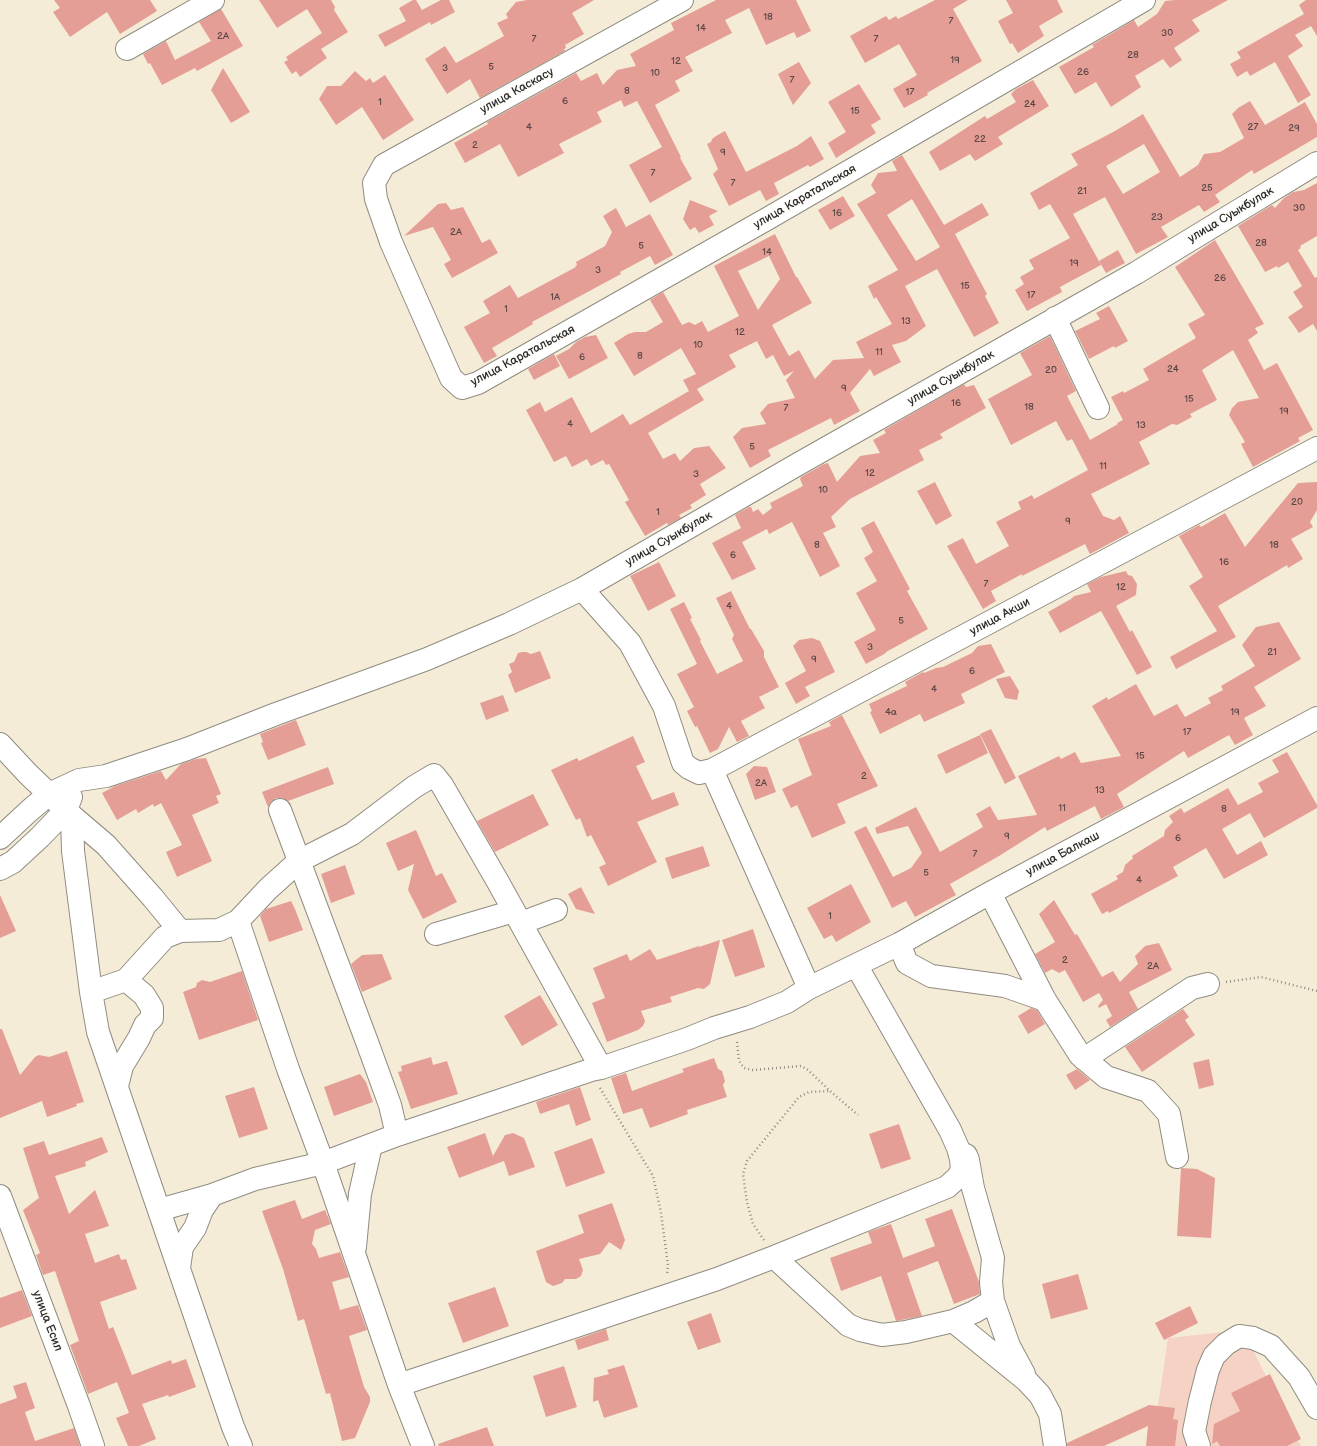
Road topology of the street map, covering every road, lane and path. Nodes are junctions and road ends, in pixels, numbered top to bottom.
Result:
1 (213, 0) edge
2 (682, 0) edge
3 (1144, 0) edge
4 (127, 49) dead end
5 (1317, 163) edge
6 (1055, 318) junction
7 (462, 388) joint
8 (1098, 408) dead end
9 (1317, 448) edge
10 (582, 589) junction
11 (1317, 718) edge
12 (0, 744) edge
13 (712, 770) junction
14 (79, 780) junction
15 (49, 794) junction
16 (280, 810) dead end
17 (69, 813) junction
18 (0, 838) edge
19 (299, 861) junction
20 (0, 869) edge
21 (990, 893) junction
22 (556, 910) dead end
23 (517, 917) junction
24 (238, 921) junction
25 (180, 931) junction
26 (436, 934) dead end
27 (899, 944) junction
28 (856, 965) junction
29 (126, 980) junction
30 (1208, 984) joint
31 (809, 988) junction
32 (91, 992) junction
33 (1317, 992) edge
34 (1045, 1000) junction
35 (735, 1022) junction
36 (1084, 1059) junction
37 (596, 1069) junction
38 (117, 1086) junction
39 (830, 1091) junction
40 (858, 1115) dead end
41 (396, 1135) junction
42 (371, 1145) junction
43 (958, 1148) junction
44 (1177, 1157) dead end
45 (323, 1163) junction
46 (971, 1180) junction
47 (947, 1186) junction
48 (212, 1195) junction
49 (0, 1196) edge
50 (159, 1210) junction
51 (354, 1254) junction
52 (774, 1257) junction
53 (179, 1268) junction
54 (666, 1296) junction
55 (993, 1301) junction
56 (953, 1321) junction
57 (1027, 1381) junction
58 (399, 1385) junction
59 (1317, 1408) edge
60 (93, 1446) edge
61 (241, 1446) edge
62 (423, 1446) edge
63 (1055, 1446) edge
64 (1199, 1446) edge

1 - 4 street
2 - 7 street, улица Каскасу
3 - 7 street, улица Каратальская
5 - 6 street, улица Суыкбулак
6 - 8 street
6 - 10 street, улица Суыкбулак
9 - 13 street, улица Акши
10 - 13 street, улица Акши
10 - 14 street, улица Суыкбулак
11 - 21 street, улица Балкаш
12 - 15 street
13 - 31 street
14 - 15 street, улица Суыкбулак
14 - 17 street
15 - 17 street
15 - 18 street, улица Суыкбулак
16 - 19 street
17 - 20 street
17 - 25 street
17 - 32 street
19 - 23 street
19 - 24 street
19 - 41 street
21 - 27 street, улица Балкаш
21 - 34 street
22 - 23 street
23 - 26 street
23 - 37 street
24 - 25 street
24 - 45 street
25 - 29 street
27 - 28 street, улица Балкаш
27 - 34 street
28 - 31 street, улица Балкаш
28 - 43 street
29 - 32 street
29 - 38 street
30 - 33 path
30 - 36 street
31 - 35 street, улица Балкаш
32 - 38 street
34 - 36 street
35 - 37 street, улица Балкаш
35 - 39 path
36 - 44 street
37 - 41 street, улица Балкаш
37 - 54 path
38 - 50 street
39 - 40 path
39 - 52 path
41 - 42 street, улица Балкаш
42 - 45 street, улица Балкаш
42 - 51 street
43 - 46 street
43 - 47 street
45 - 48 street, улица Балкаш
45 - 51 street
46 - 47 street
46 - 55 street
47 - 52 street
48 - 50 street, улица Балкаш
48 - 53 street
49 - 60 street, улица Есил
50 - 53 street
51 - 58 street
52 - 54 street
52 - 56 street
53 - 61 street
54 - 58 street
55 - 56 street
55 - 57 street
56 - 57 street
57 - 63 street
58 - 62 street
59 - 64 street

